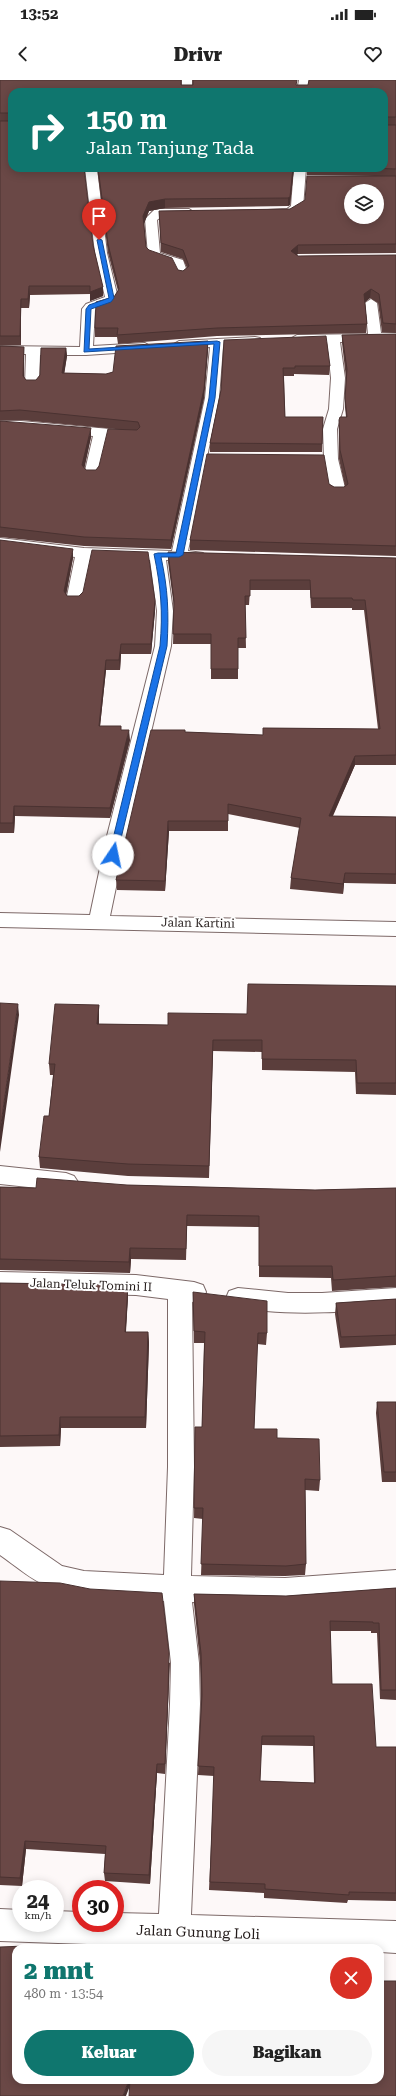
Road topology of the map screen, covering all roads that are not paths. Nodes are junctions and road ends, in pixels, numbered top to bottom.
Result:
1 (91, 172) edge
2 (303, 176) edge
3 (205, 213) edge
4 (260, 213) edge
5 (182, 274) edge
6 (371, 303) dead end
7 (375, 337) junction
8 (396, 337) edge
9 (333, 338) junction
10 (268, 340) edge
11 (282, 340) edge
12 (217, 342) junction
13 (0, 350) edge
14 (33, 351) junction
15 (86, 351) junction
16 (32, 384) edge
17 (0, 425) edge
18 (101, 432) junction
19 (132, 435) edge
20 (200, 457) junction
21 (215, 457) edge
22 (316, 459) edge
23 (331, 459) junction
24 (91, 475) edge
25 (338, 492) edge
26 (0, 543) edge
27 (84, 553) junction
28 (158, 554) junction
29 (179, 555) junction
30 (211, 556) edge
31 (74, 601) edge
32 (0, 920) edge
33 (99, 922) junction
34 (396, 929) edge
35 (0, 1175) edge
36 (83, 1183) edge
37 (0, 1282) edge
38 (180, 1290) junction
39 (396, 1298) edge
40 (0, 1540) edge
41 (396, 1583) edge
42 (177, 1589) junction
43 (0, 1925) edge
44 (174, 1931) junction
45 (396, 1937) edge

1 - 15 street
2 - 4 street
3 - 5 street
6 - 7 street
7 - 8 street
7 - 9 street
9 - 11 street
9 - 23 street
10 - 12 street
12 - 15 street
12 - 20 street
13 - 14 street
14 - 15 street
14 - 16 street
17 - 18 street
18 - 19 street
18 - 24 street
20 - 21 street
20 - 29 street
22 - 23 street
23 - 25 street
26 - 27 street
27 - 28 street
27 - 31 street
28 - 29 street
28 - 33 street
29 - 30 street
32 - 33 street, Jalan Kartini
33 - 34 street, Jalan Kartini
35 - 36 street
37 - 38 street, Jalan Teluk Tomini II
38 - 39 street, Jalan Teluk Tomini II
38 - 42 street
40 - 42 street
41 - 42 street
42 - 44 street
43 - 44 street, Jalan Gunung Loli
44 - 45 street, Jalan Gunung Loli

